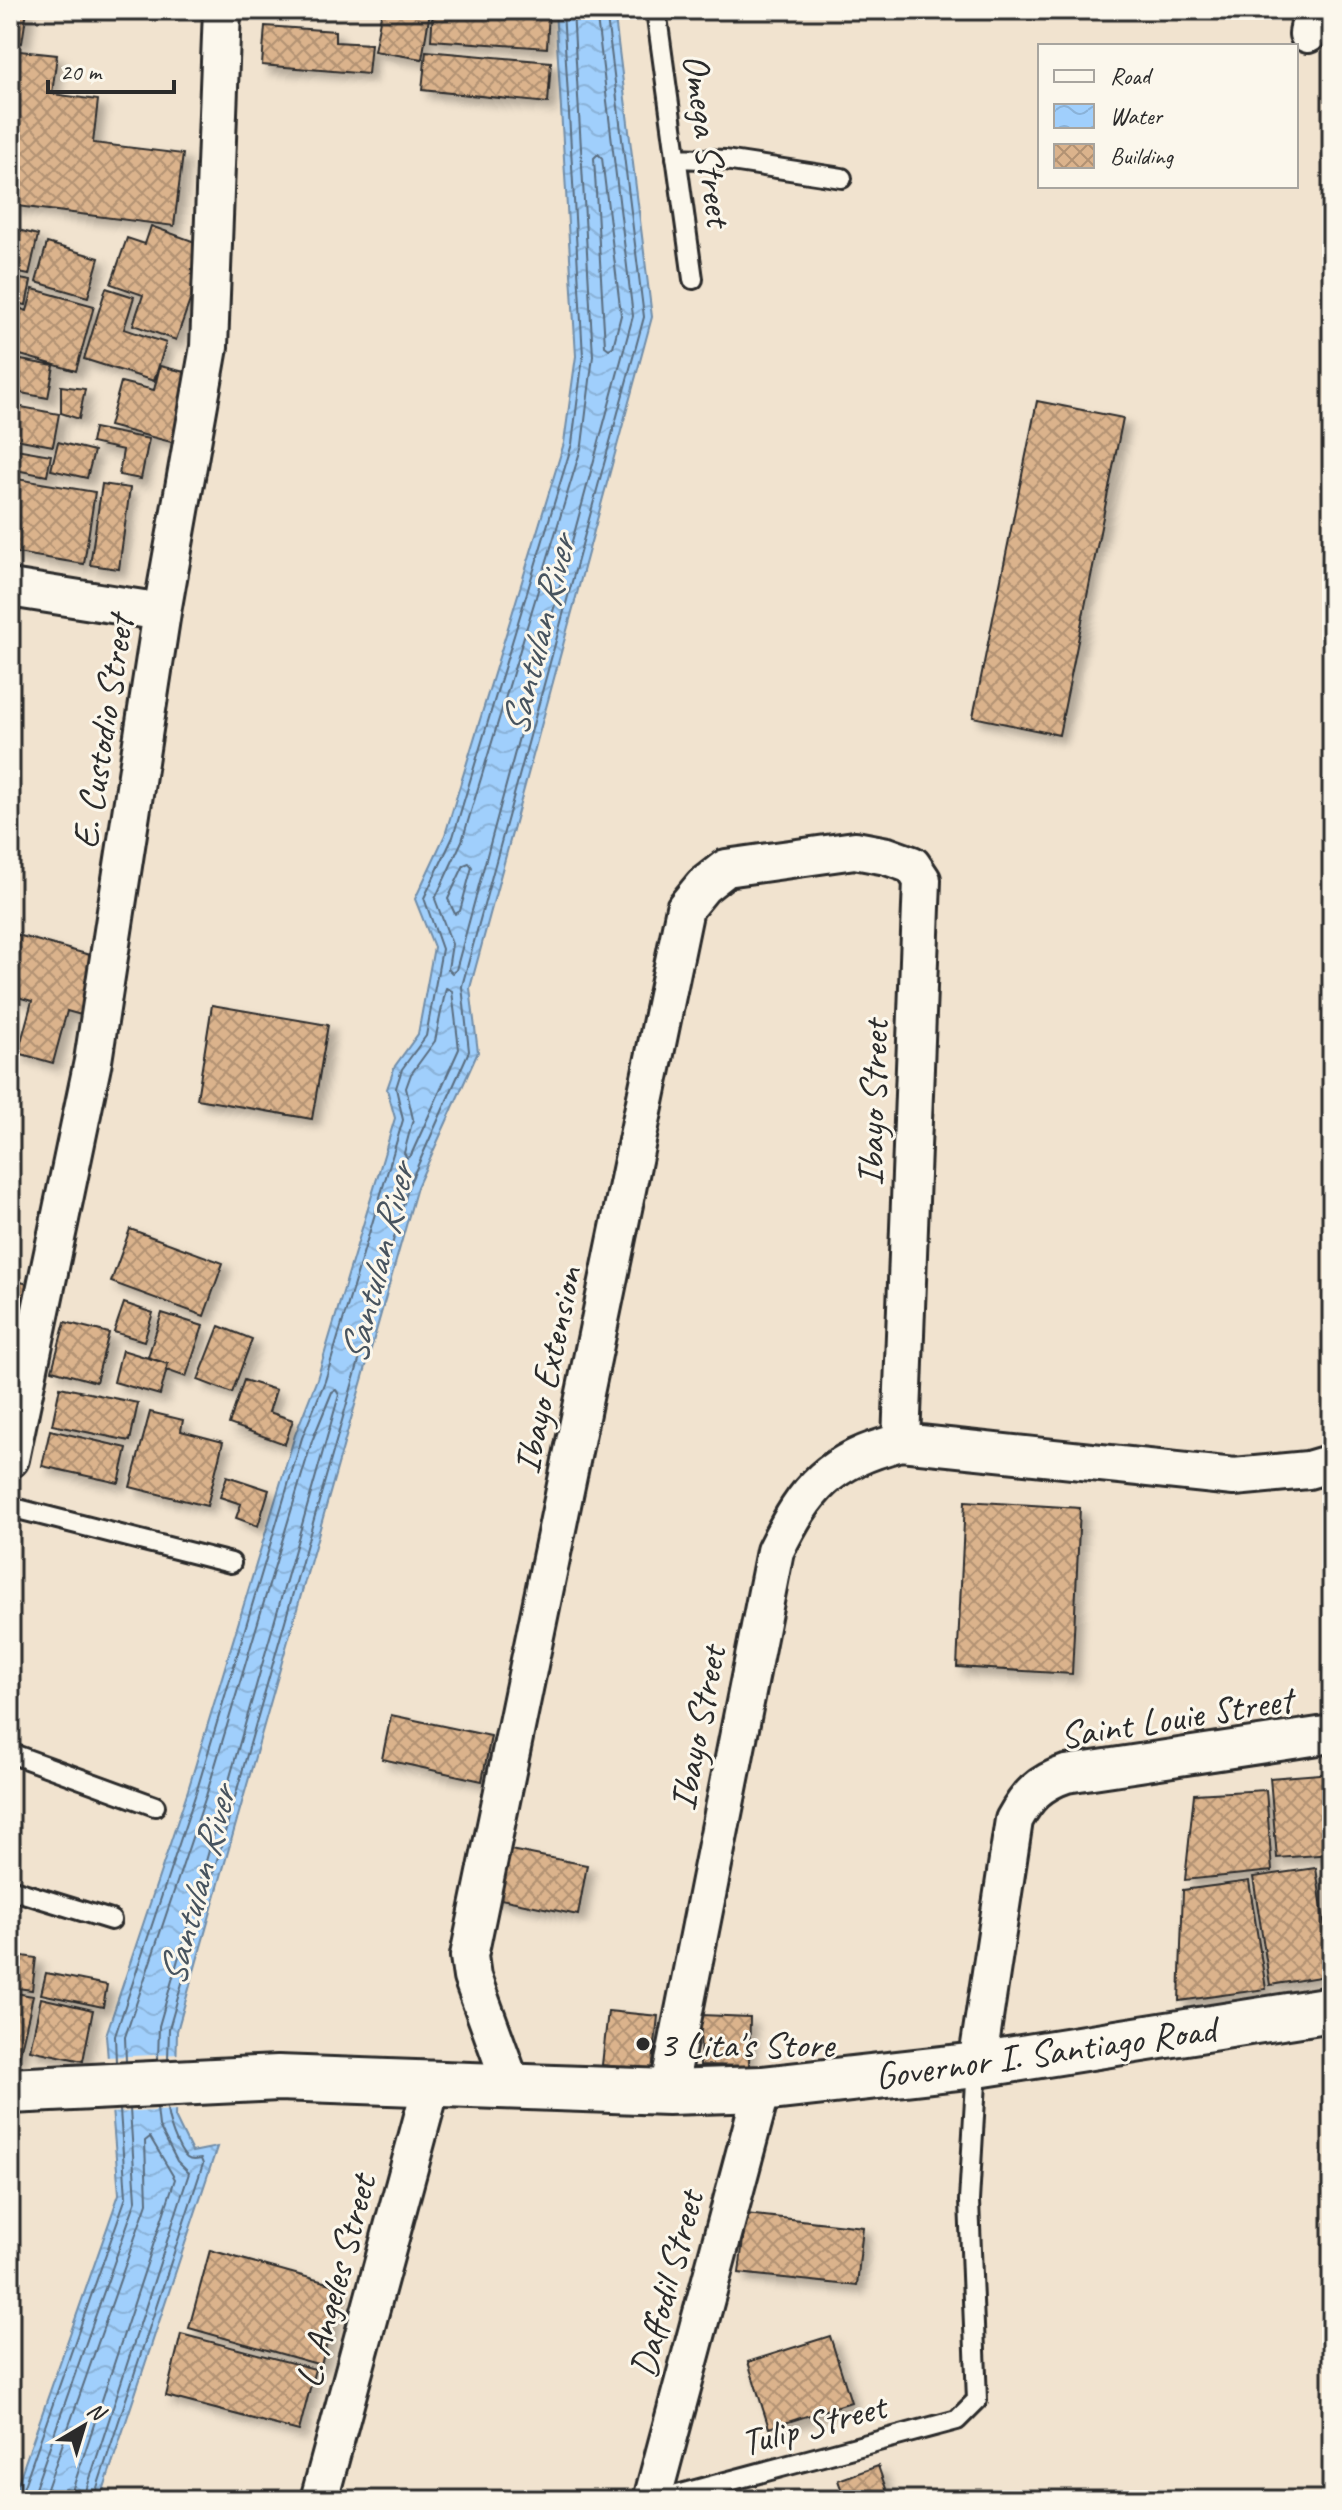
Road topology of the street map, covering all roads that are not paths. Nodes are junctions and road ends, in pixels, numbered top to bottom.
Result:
1 (222, 10) edge
2 (656, 10) edge
3 (676, 158) junction
4 (842, 178) dead end
5 (693, 279) dead end
6 (10, 588) edge
7 (162, 612) junction
8 (912, 865) joint
9 (901, 1442) junction
10 (11, 1452) edge
11 (1332, 1463) edge
12 (10, 1507) edge
13 (231, 1563) dead end
14 (1332, 1734) edge
15 (10, 1753) edge
16 (155, 1806) dead end
17 (10, 1889) edge
18 (111, 1920) dead end
19 (1332, 2009) edge
20 (977, 2065) junction
21 (432, 2083) junction
22 (512, 2087) junction
23 (22, 2089) edge
24 (762, 2089) junction
25 (668, 2092) junction
26 (319, 2500) edge
27 (652, 2500) edge
28 (658, 2500) edge

1 - 7 street, E. Custodio Street
2 - 3 lane, Omega Street
3 - 4 lane
3 - 5 lane, Omega Street
6 - 7 street
7 - 10 street, E. Custodio Street
8 - 9 street, Ibayo Street
8 - 22 street, Ibayo Extension
9 - 11 street, Ibayo Street
9 - 25 street, Ibayo Street
12 - 13 lane
14 - 20 street, Saint Louie Street
15 - 16 lane
17 - 18 lane
19 - 20 main road, Governor I. Santiago Road
20 - 24 main road, Governor I. Santiago Road
20 - 28 lane, Tulip Street
21 - 22 main road, Governor I. Santiago Road
21 - 23 main road, Governor I. Santiago Road
21 - 26 street, L. Angeles Street
22 - 25 main road, Governor I. Santiago Road
24 - 25 main road, Governor I. Santiago Road
24 - 27 street, Daffodil Street

